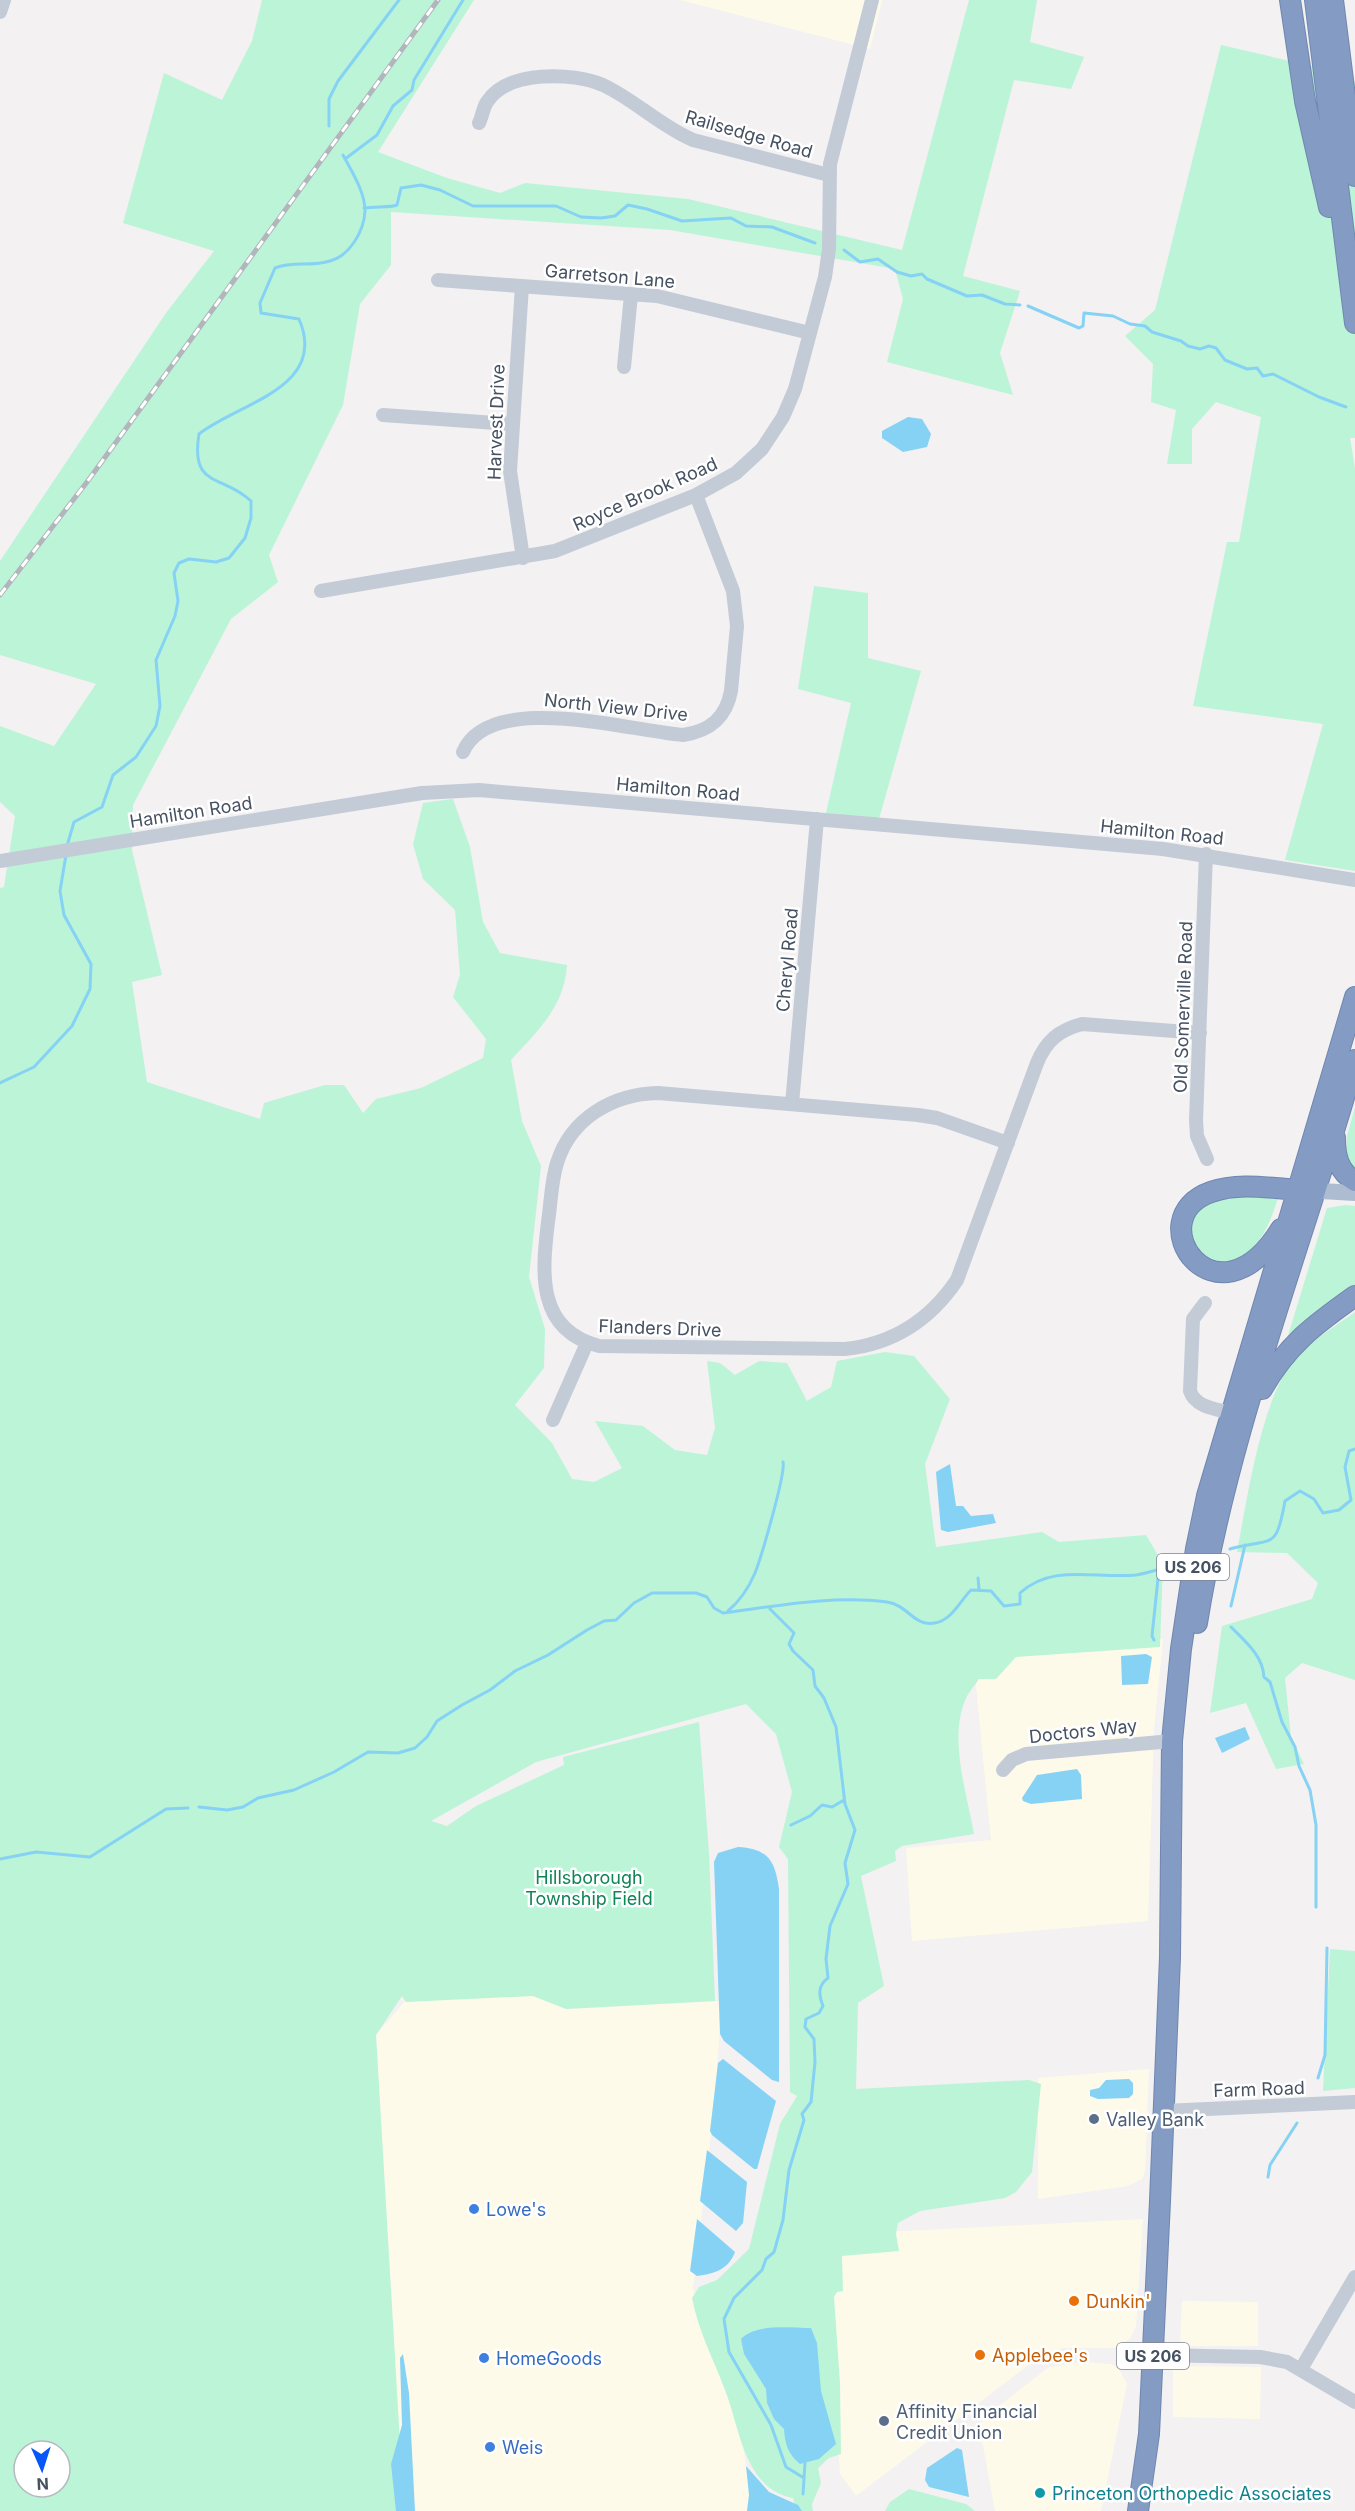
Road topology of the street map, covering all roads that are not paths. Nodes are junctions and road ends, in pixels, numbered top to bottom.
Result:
1 (4, 0) edge
2 (872, 0) edge
3 (1290, 0) edge
4 (1315, 0) edge
5 (1333, 0) edge
6 (0, 12) edge
7 (479, 123) dead end
8 (829, 175) junction
9 (1355, 176) edge
10 (438, 280) dead end
11 (522, 286) junction
12 (631, 295) junction
13 (1352, 301) junction
14 (1355, 323) edge
15 (810, 333) junction
16 (624, 368) dead end
17 (383, 415) dead end
18 (511, 424) junction
19 (696, 495) junction
20 (523, 558) junction
21 (321, 591) dead end
22 (463, 752) dead end
23 (817, 819) junction
24 (1206, 854) junction
25 (0, 861) edge
26 (1355, 880) edge
27 (1355, 997) edge
28 (1200, 1033) junction
29 (1355, 1060) edge
30 (792, 1104) junction
31 (1335, 1125) junction
32 (1008, 1143) junction
33 (1207, 1158) dead end
34 (1355, 1181) edge
35 (1355, 1193) edge
36 (1302, 1196) junction
37 (1355, 1296) edge
38 (1205, 1303) dead end
39 (587, 1343) junction
40 (1238, 1416) junction
41 (553, 1420) dead end
42 (1172, 1741) junction
43 (1003, 1770) dead end
44 (1170, 1957) junction
45 (1355, 2102) edge
46 (1164, 2111) junction
47 (1355, 2277) edge
48 (1153, 2355) junction
49 (1301, 2369) junction
50 (1355, 2402) edge
51 (1138, 2511) edge

1 - 6 street
2 - 8 street, Royce Brook Road
3 - 13 highway
4 - 13 highway
5 - 9 highway
7 - 8 street, Railsedge Road
8 - 15 street, Royce Brook Road
10 - 11 street, Garretson Lane
11 - 12 street, Garretson Lane
11 - 18 street, Harvest Drive
12 - 15 street, Garretson Lane
12 - 16 street
13 - 14 highway
15 - 19 street, Royce Brook Road
17 - 18 street
18 - 20 street, Harvest Drive
19 - 20 street, Royce Brook Road
19 - 22 street, North View Drive
20 - 21 street, Royce Brook Road
23 - 24 street, Hamilton Road
23 - 25 street, Hamilton Road
23 - 30 street, Cheryl Road
24 - 26 street, Hamilton Road
24 - 28 street, Old Somerville Road
27 - 36 highway
28 - 32 street, Flanders Drive
28 - 33 street, Old Somerville Road
29 - 31 highway
30 - 32 street, Flanders Drive
30 - 39 street, Flanders Drive
31 - 34 highway
31 - 36 highway
32 - 39 street, Flanders Drive
35 - 36 main road
36 - 36 highway
36 - 40 highway, US 206
36 - 40 highway, US 206
37 - 40 highway
38 - 40 street
39 - 41 street
40 - 42 highway, US 206
40 - 44 highway, US 206
42 - 43 street, Doctors Way
42 - 44 highway, US 206
44 - 46 highway, US 206
45 - 46 street, Farm Road
46 - 48 highway, US 206
47 - 49 street
48 - 49 street
48 - 51 highway, US 206
49 - 50 street

